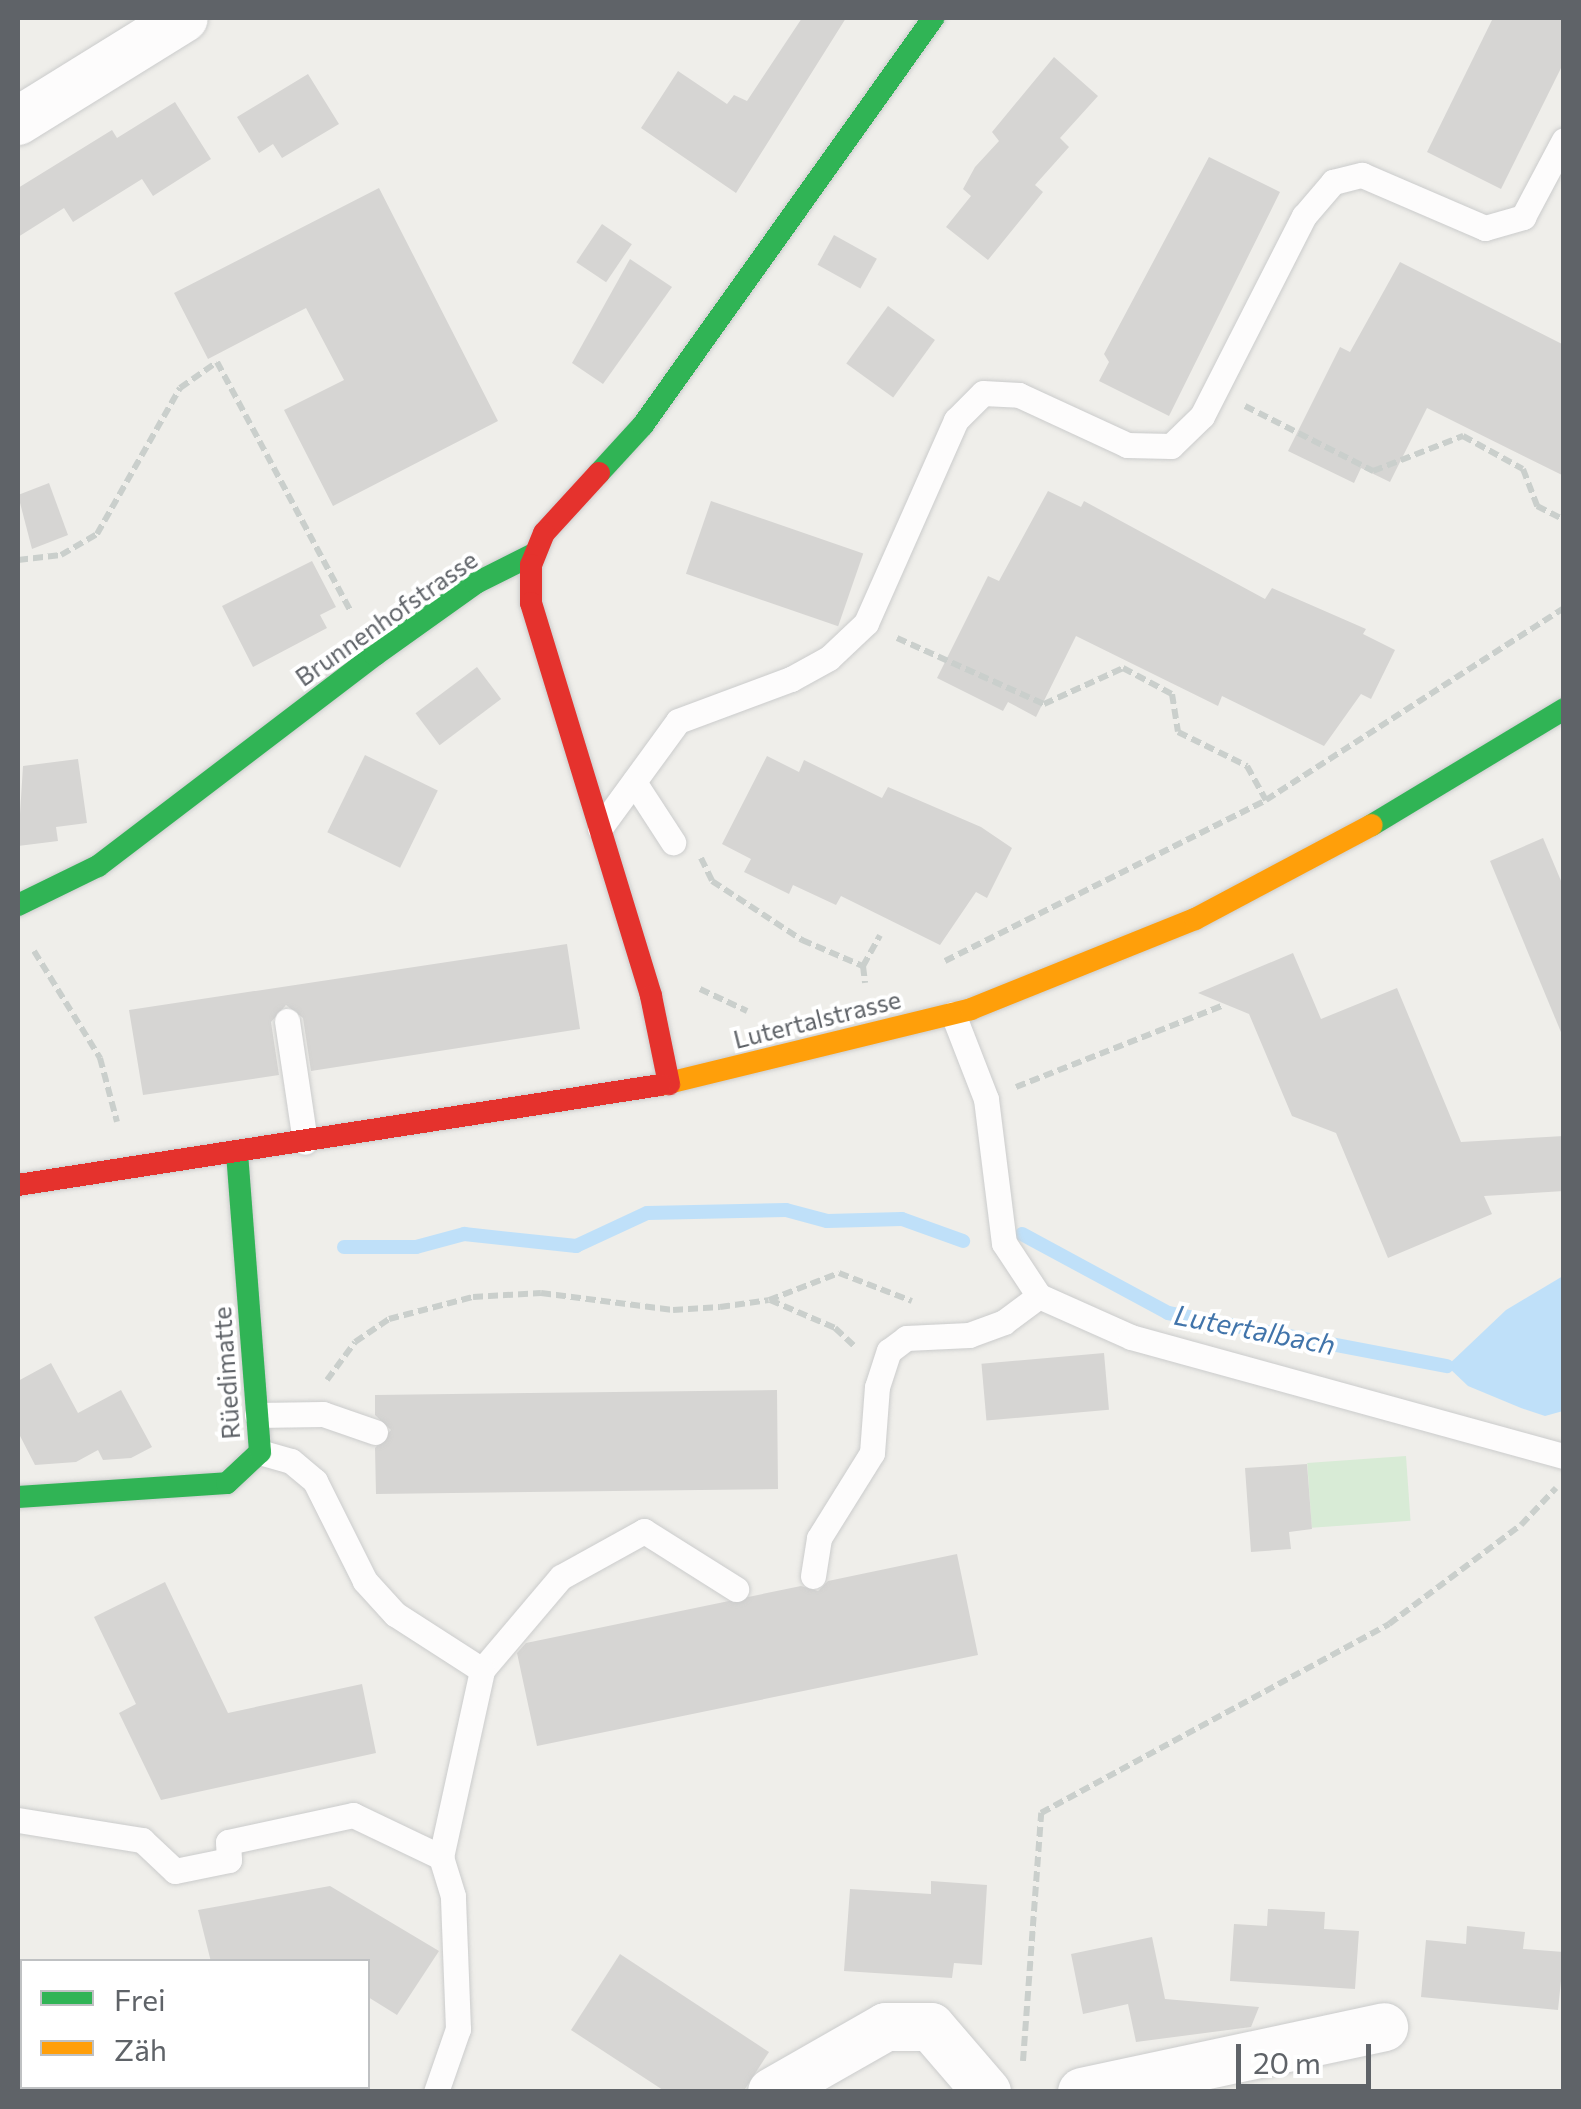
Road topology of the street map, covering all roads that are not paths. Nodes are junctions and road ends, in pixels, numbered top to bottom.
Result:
1 (184, 18) edge
2 (933, 18) edge
3 (18, 122) edge
4 (1564, 140) edge
5 (534, 554) junction
6 (1564, 709) edge
7 (634, 782) junction
8 (600, 828) junction
9 (673, 842) road end
10 (18, 905) edge
11 (953, 1014) junction
12 (287, 1021) dead end
13 (669, 1084) junction
14 (305, 1142) junction
15 (237, 1155) junction
16 (18, 1186) edge
17 (1039, 1296) junction
18 (257, 1415) junction
19 (375, 1432) dead end
20 (260, 1452) junction
21 (1564, 1456) edge
22 (18, 1497) edge
23 (813, 1576) dead end
24 (736, 1589) dead end
25 (482, 1670) junction
26 (18, 1820) edge
27 (441, 1858) junction
28 (1384, 2027) dead end
29 (1005, 2079) edge
30 (436, 2092) edge
31 (772, 2092) edge
32 (1082, 2092) edge

1 - 3 street
2 - 5 street
4 - 7 lane
5 - 8 street
5 - 10 street, Brunnenhofstrasse
6 - 11 street, Lutertalstrasse
7 - 8 lane
7 - 9 lane
8 - 13 street
11 - 13 street, Lutertalstrasse
11 - 17 lane
12 - 14 lane
13 - 14 street, Lutertalstrasse
14 - 15 street, Lutertalstrasse
15 - 16 street, Lutertalstrasse
15 - 18 street, Rüedimatte
17 - 21 lane
17 - 23 lane
18 - 19 lane
18 - 20 street, Rüedimatte
20 - 22 street, Rüedimatte
20 - 25 lane
24 - 25 lane
25 - 27 lane
26 - 27 lane
27 - 30 lane
28 - 32 street
29 - 31 street

